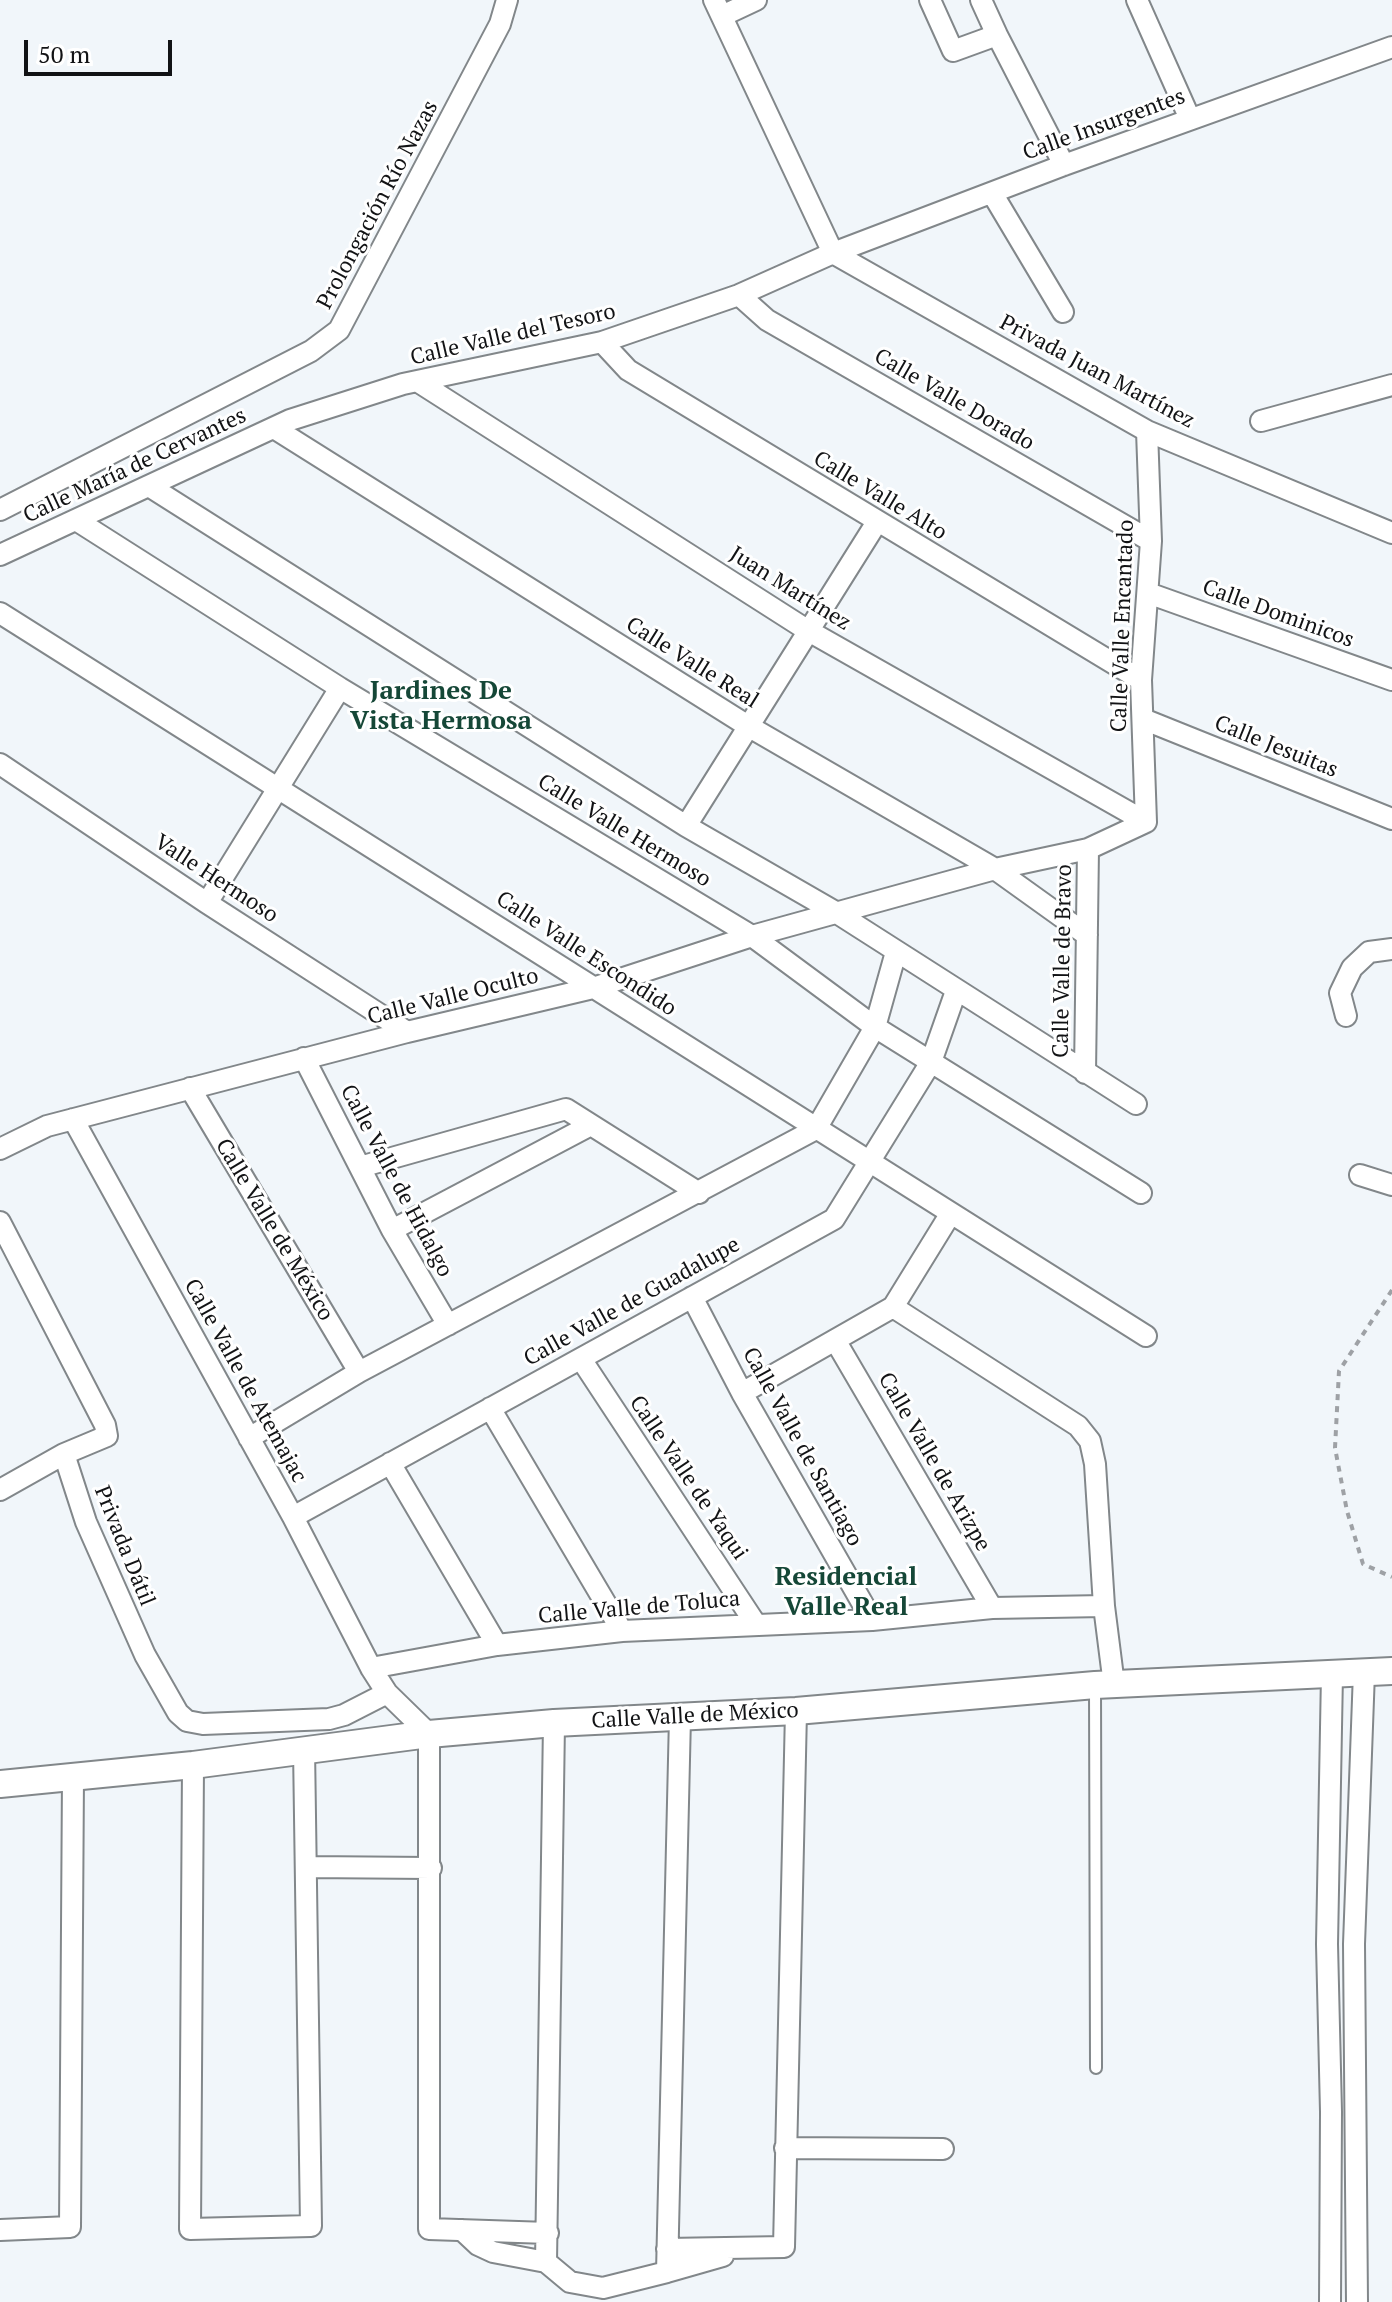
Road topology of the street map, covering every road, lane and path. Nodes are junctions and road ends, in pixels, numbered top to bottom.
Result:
1 (507, 0) edge
2 (756, 0) edge
3 (930, 0) edge
4 (981, 0) edge
5 (1137, 0) edge
6 (718, 8) edge
7 (997, 35) junction
8 (1392, 47) edge
9 (1190, 119) junction
10 (1064, 165) junction
11 (992, 193) junction
12 (833, 253) junction
13 (739, 295) junction
14 (1063, 312) dead end
15 (602, 342) junction
16 (417, 381) junction
17 (1392, 385) edge
18 (1261, 421) dead end
19 (282, 424) junction
20 (1147, 431) junction
21 (149, 486) junction
22 (0, 510) edge
23 (76, 520) junction
24 (877, 522) junction
25 (1392, 533) edge
26 (1151, 541) junction
27 (0, 555) edge
28 (1148, 593) junction
29 (0, 613) edge
30 (807, 630) junction
31 (1141, 680) junction
32 (1392, 680) edge
33 (340, 688) junction
34 (1143, 719) junction
35 (748, 726) junction
36 (0, 764) edge
37 (279, 787) junction
38 (1392, 819) edge
39 (1146, 822) junction
40 (686, 826) junction
41 (1088, 849) junction
42 (995, 869) junction
43 (207, 903) junction
44 (837, 913) junction
45 (1087, 935) junction
46 (752, 936) junction
47 (1392, 949) edge
48 (896, 952) junction
49 (593, 988) junction
50 (956, 991) junction
51 (1346, 1016) dead end
52 (875, 1027) junction
53 (407, 1032) junction
54 (304, 1058) junction
55 (931, 1062) junction
56 (1085, 1073) junction
57 (190, 1088) junction
58 (1136, 1104) dead end
59 (73, 1119) junction
60 (591, 1125) junction
61 (816, 1129) junction
62 (0, 1149) edge
63 (870, 1162) junction
64 (360, 1167) junction
65 (1360, 1175) dead end
66 (1392, 1185) edge
67 (699, 1193) junction
68 (1141, 1193) dead end
69 (951, 1213) junction
70 (0, 1222) edge
71 (392, 1230) junction
72 (1392, 1290) edge
73 (692, 1297) junction
74 (893, 1307) junction
75 (448, 1325) junction
76 (1146, 1336) dead end
77 (835, 1340) junction
78 (581, 1359) junction
79 (359, 1372) junction
80 (742, 1393) junction
81 (490, 1408) junction
82 (249, 1438) junction
83 (64, 1454) junction
84 (390, 1463) junction
85 (0, 1490) edge
86 (293, 1517) junction
87 (1392, 1577) edge
88 (1104, 1606) junction
89 (992, 1608) junction
90 (872, 1620) junction
91 (755, 1623) junction
92 (622, 1631) junction
93 (497, 1645) junction
94 (371, 1668) junction
95 (1392, 1671) edge
96 (1364, 1672) junction
97 (1332, 1674) junction
98 (1105, 1685) junction
99 (387, 1693) junction
100 (796, 1711) junction
101 (680, 1717) junction
102 (554, 1723) junction
103 (429, 1734) junction
104 (304, 1748) junction
105 (193, 1765) junction
106 (73, 1776) junction
107 (0, 1784) edge
108 (306, 1867) junction
109 (431, 1868) junction
110 (1330, 2054) junction
111 (1356, 2054) junction
112 (1096, 2068) dead end
113 (785, 2148) junction
114 (943, 2149) dead end
115 (0, 2230) edge
116 (462, 2230) junction
117 (548, 2233) junction
118 (750, 2248) junction
119 (667, 2249) junction
120 (546, 2262) junction
121 (667, 2272) junction
122 (1330, 2302) edge
123 (1357, 2302) edge

1 - 22 street, Prolongación Río Nazas
2 - 6 street
3 - 7 street
4 - 7 street
5 - 9 street
6 - 12 street
7 - 10 street
8 - 9 street, Calle Insurgentes
9 - 10 street, Calle Insurgentes
10 - 11 street, Calle Insurgentes
11 - 12 street, Calle Insurgentes
11 - 14 street
12 - 13 street, Calle Valle del Tesoro
12 - 20 street, Privada Juan Martínez
13 - 15 street, Calle Valle del Tesoro
13 - 26 street, Calle Valle Dorado
15 - 16 street, Calle Valle del Tesoro
15 - 24 street, Calle Valle Alto
16 - 19 street, Calle Valle del Tesoro
16 - 30 street, Juan Martínez
17 - 18 street
19 - 21 street, Calle María de Cervantes
19 - 35 street, Calle Valle Real
20 - 25 street, Privada Juan Martínez
20 - 26 street, Calle Valle Encantado
21 - 23 street, Calle María de Cervantes
21 - 40 street, Calle Valle Hermoso
23 - 27 street, Calle María de Cervantes
23 - 33 street, Calle Valle Hermoso
24 - 30 street
24 - 31 street, Calle Valle Alto
26 - 28 street, Calle Valle Encantado
28 - 31 street, Calle Valle Encantado
28 - 32 street, Calle Dominicos
29 - 37 street, Calle Valle Escondido
30 - 35 street
30 - 39 street, Juan Martínez
31 - 34 street, Calle Valle Encantado
33 - 37 street
33 - 46 street, Calle Valle Hermoso
34 - 38 street, Calle Jesuitas
34 - 39 street, Calle Valle Encantado
35 - 40 street
35 - 42 street, Calle Valle Real
36 - 43 street, Valle Hermoso
37 - 43 street
37 - 49 street, Calle Valle Escondido
39 - 41 street, Calle Valle Oculto
40 - 44 street, Calle Valle Hermoso
41 - 42 street, Calle Valle Oculto
41 - 45 street, Calle Valle de Bravo
42 - 44 street, Calle Valle Oculto
42 - 45 street, Calle Valle Real
43 - 53 street, Valle Hermoso
44 - 46 street, Calle Valle Oculto
44 - 48 street, Calle Valle Hermoso
45 - 56 street, Calle Valle de Bravo
46 - 49 street, Calle Valle Oculto
46 - 52 street, Calle Valle Hermoso
47 - 51 street
48 - 50 street, Calle Valle Hermoso
48 - 52 street
49 - 53 street, Calle Valle Oculto
49 - 61 street, Calle Valle Escondido
50 - 55 street, Calle Valle de Guadalupe
50 - 56 street, Calle Valle Hermoso
52 - 55 street, Calle Valle Hermoso
52 - 61 street
53 - 54 street, Calle Valle Oculto
54 - 57 street, Calle Valle Oculto
54 - 64 street, Calle Valle de Hidalgo
55 - 63 street, Calle Valle de Guadalupe
55 - 68 street, Calle Valle Hermoso
56 - 58 street, Calle Valle Hermoso
57 - 59 street, Calle Valle Oculto
57 - 79 street, Calle Valle de México
59 - 62 street, Calle Valle Oculto
59 - 82 street, Calle Valle de Atemajac
60 - 64 street
60 - 67 street
60 - 71 street
61 - 63 street, Calle Valle Escondido
61 - 67 street
63 - 69 street, Calle Valle Escondido
63 - 73 street, Calle Valle de Guadalupe
64 - 71 street, Calle Valle de Hidalgo
65 - 66 street
67 - 75 street
69 - 74 street
69 - 76 street, Calle Valle Escondido
70 - 83 street
71 - 75 street, Calle Valle de Hidalgo
72 - 87 path
73 - 78 street, Calle Valle de Guadalupe
73 - 80 street, Calle Valle de Santiago
74 - 77 street
74 - 88 street
75 - 79 street
77 - 80 street
77 - 89 street, Calle Valle de Arizpe
78 - 81 street, Calle Valle de Guadalupe
78 - 91 street, Calle Valle de Yaqui
79 - 82 street
80 - 90 street, Calle Valle de Santiago
81 - 84 street, Calle Valle de Guadalupe
81 - 92 street
82 - 86 street, Calle Valle de Atemajac
83 - 85 street
83 - 99 street, Privada Dátil
84 - 86 street, Calle Valle de Guadalupe
84 - 93 street
86 - 94 street, Calle Valle de Atemajac
88 - 89 street, Calle Valle de Toluca
88 - 98 street
89 - 90 street, Calle Valle de Toluca
90 - 91 street, Calle Valle de Toluca
91 - 92 street, Calle Valle de Toluca
92 - 93 street, Calle Valle de Toluca
93 - 94 street, Calle Valle de Toluca
94 - 99 street, Calle Valle de Atemajac
95 - 96 street, Calle Valle de México
96 - 97 street, Calle Valle de México
96 - 111 street
97 - 98 street, Calle Valle de México
97 - 110 street
98 - 100 street, Calle Valle de México
98 - 112 lane
99 - 103 street, Calle Valle de Atemajac
100 - 101 street, Calle Valle de México
100 - 113 street
101 - 102 street, Calle Valle de México
101 - 119 street
102 - 103 street, Calle Valle de México
102 - 117 street
103 - 104 street, Calle Valle de México
103 - 109 street
104 - 105 street, Calle Valle de México
104 - 108 street
105 - 106 street, Calle Valle de México
105 - 108 street
106 - 107 street, Calle Valle de México
106 - 115 street
108 - 109 street
109 - 116 street
110 - 111 street
110 - 122 street
111 - 123 street
113 - 114 street
113 - 118 street
116 - 117 street
116 - 120 street
117 - 120 street
118 - 119 street
118 - 121 street
119 - 121 street
120 - 121 street

